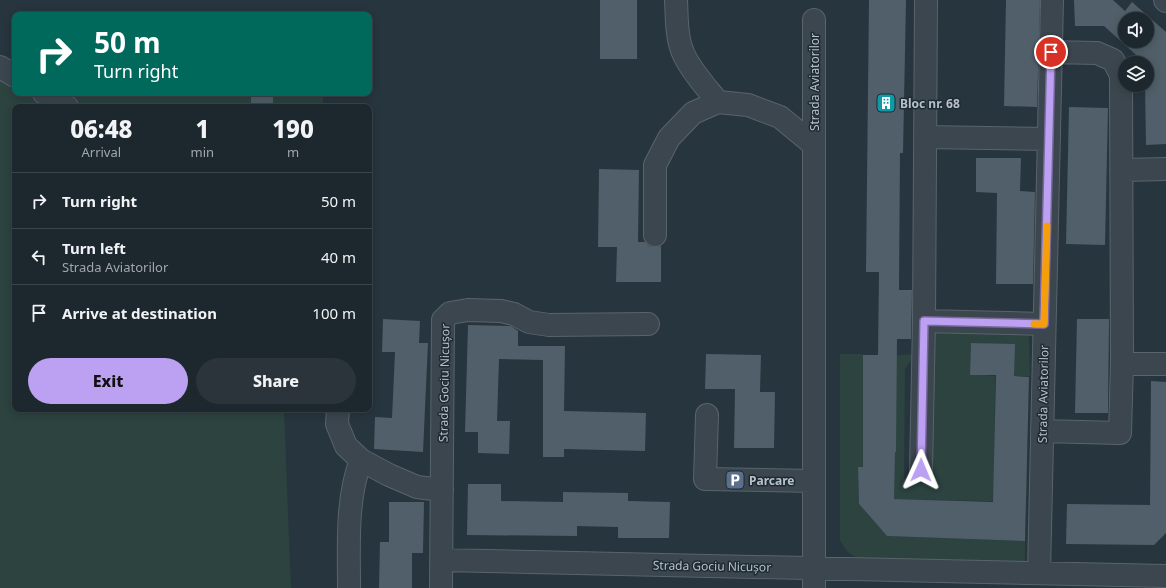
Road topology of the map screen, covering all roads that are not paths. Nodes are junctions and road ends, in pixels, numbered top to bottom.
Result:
1 (676, 0) edge
2 (926, 0) edge
3 (1052, 0) edge
4 (814, 20) dead end
5 (1051, 52) junction
6 (0, 67) edge
7 (12, 74) edge
8 (49, 96) edge
9 (718, 102) junction
10 (62, 104) edge
11 (925, 137) junction
12 (1049, 139) junction
13 (814, 145) junction
14 (1166, 169) edge
15 (1122, 170) junction
16 (655, 235) dead end
17 (924, 321) junction
18 (648, 324) dead end
19 (1044, 324) junction
20 (1122, 364) junction
21 (1166, 364) edge
22 (338, 412) edge
23 (706, 415) dead end
24 (1042, 431) junction
25 (362, 460) junction
26 (921, 470) dead end
27 (814, 481) junction
28 (442, 490) junction
29 (441, 560) junction
30 (1166, 576) edge
31 (814, 578) edge
32 (1030, 578) edge
33 (349, 588) edge
34 (440, 588) edge

1 - 9 street
2 - 11 street
3 - 5 street, Strada Aviatorilor
4 - 13 street, Strada Aviatorilor
5 - 12 street, Strada Aviatorilor
5 - 15 street
6 - 7 street
8 - 10 street
9 - 13 street, Strada Aviatorilor
9 - 16 street, Strada Aviatorilor
11 - 12 street
11 - 17 street
12 - 19 street, Strada Aviatorilor
13 - 27 street, Strada Aviatorilor
14 - 15 street
15 - 20 street
17 - 19 street
17 - 26 street
18 - 28 street, Strada Gociu Nicușor
19 - 24 street, Strada Aviatorilor
20 - 21 street
20 - 24 street
22 - 25 street
23 - 27 street
24 - 32 street, Strada Aviatorilor
25 - 28 street
25 - 33 street
27 - 31 street, Strada Aviatorilor
28 - 29 street, Strada Gociu Nicușor
29 - 31 street, Strada Gociu Nicușor
29 - 34 street, Strada Gociu Nicușor
30 - 32 street
31 - 32 street

